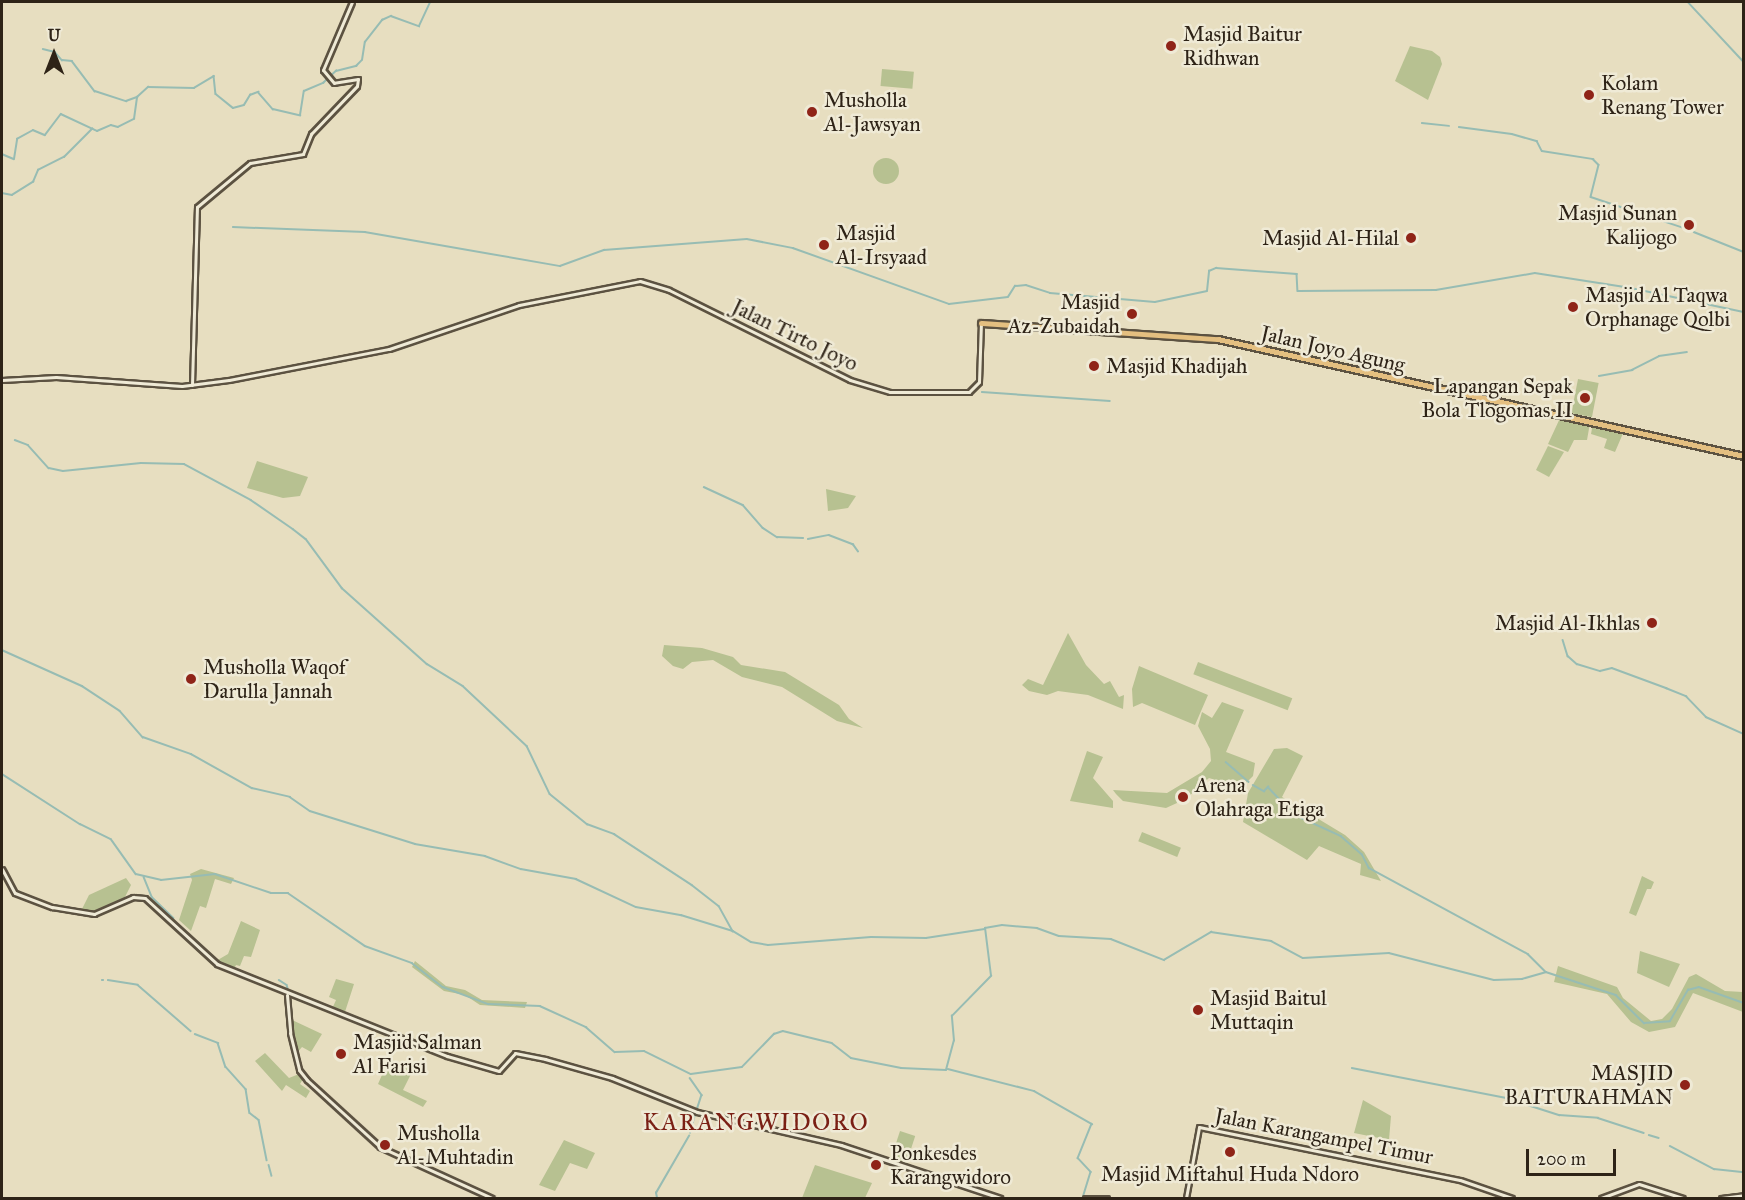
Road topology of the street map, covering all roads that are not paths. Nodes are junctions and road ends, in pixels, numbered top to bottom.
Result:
1 (352, 2) edge
2 (981, 323) joint
3 (2, 381) edge
4 (192, 385) junction
5 (1743, 456) edge
6 (2, 869) edge
7 (287, 995) junction
8 (1743, 1195) edge
9 (492, 1198) edge
10 (1000, 1198) edge
11 (1085, 1198) edge
12 (1107, 1198) edge
13 (1186, 1198) edge
14 (1512, 1198) edge
15 (1601, 1198) edge
16 (1683, 1198) edge
17 (1721, 1198) edge

1 - 4 street
2 - 4 street, Jalan Tirto Joyo
2 - 5 main road, Jalan Joyo Agung
3 - 4 street
6 - 7 street
7 - 9 street
7 - 10 street
8 - 17 street
11 - 12 street
13 - 14 street, Jalan Karangampel Timur
15 - 16 street

